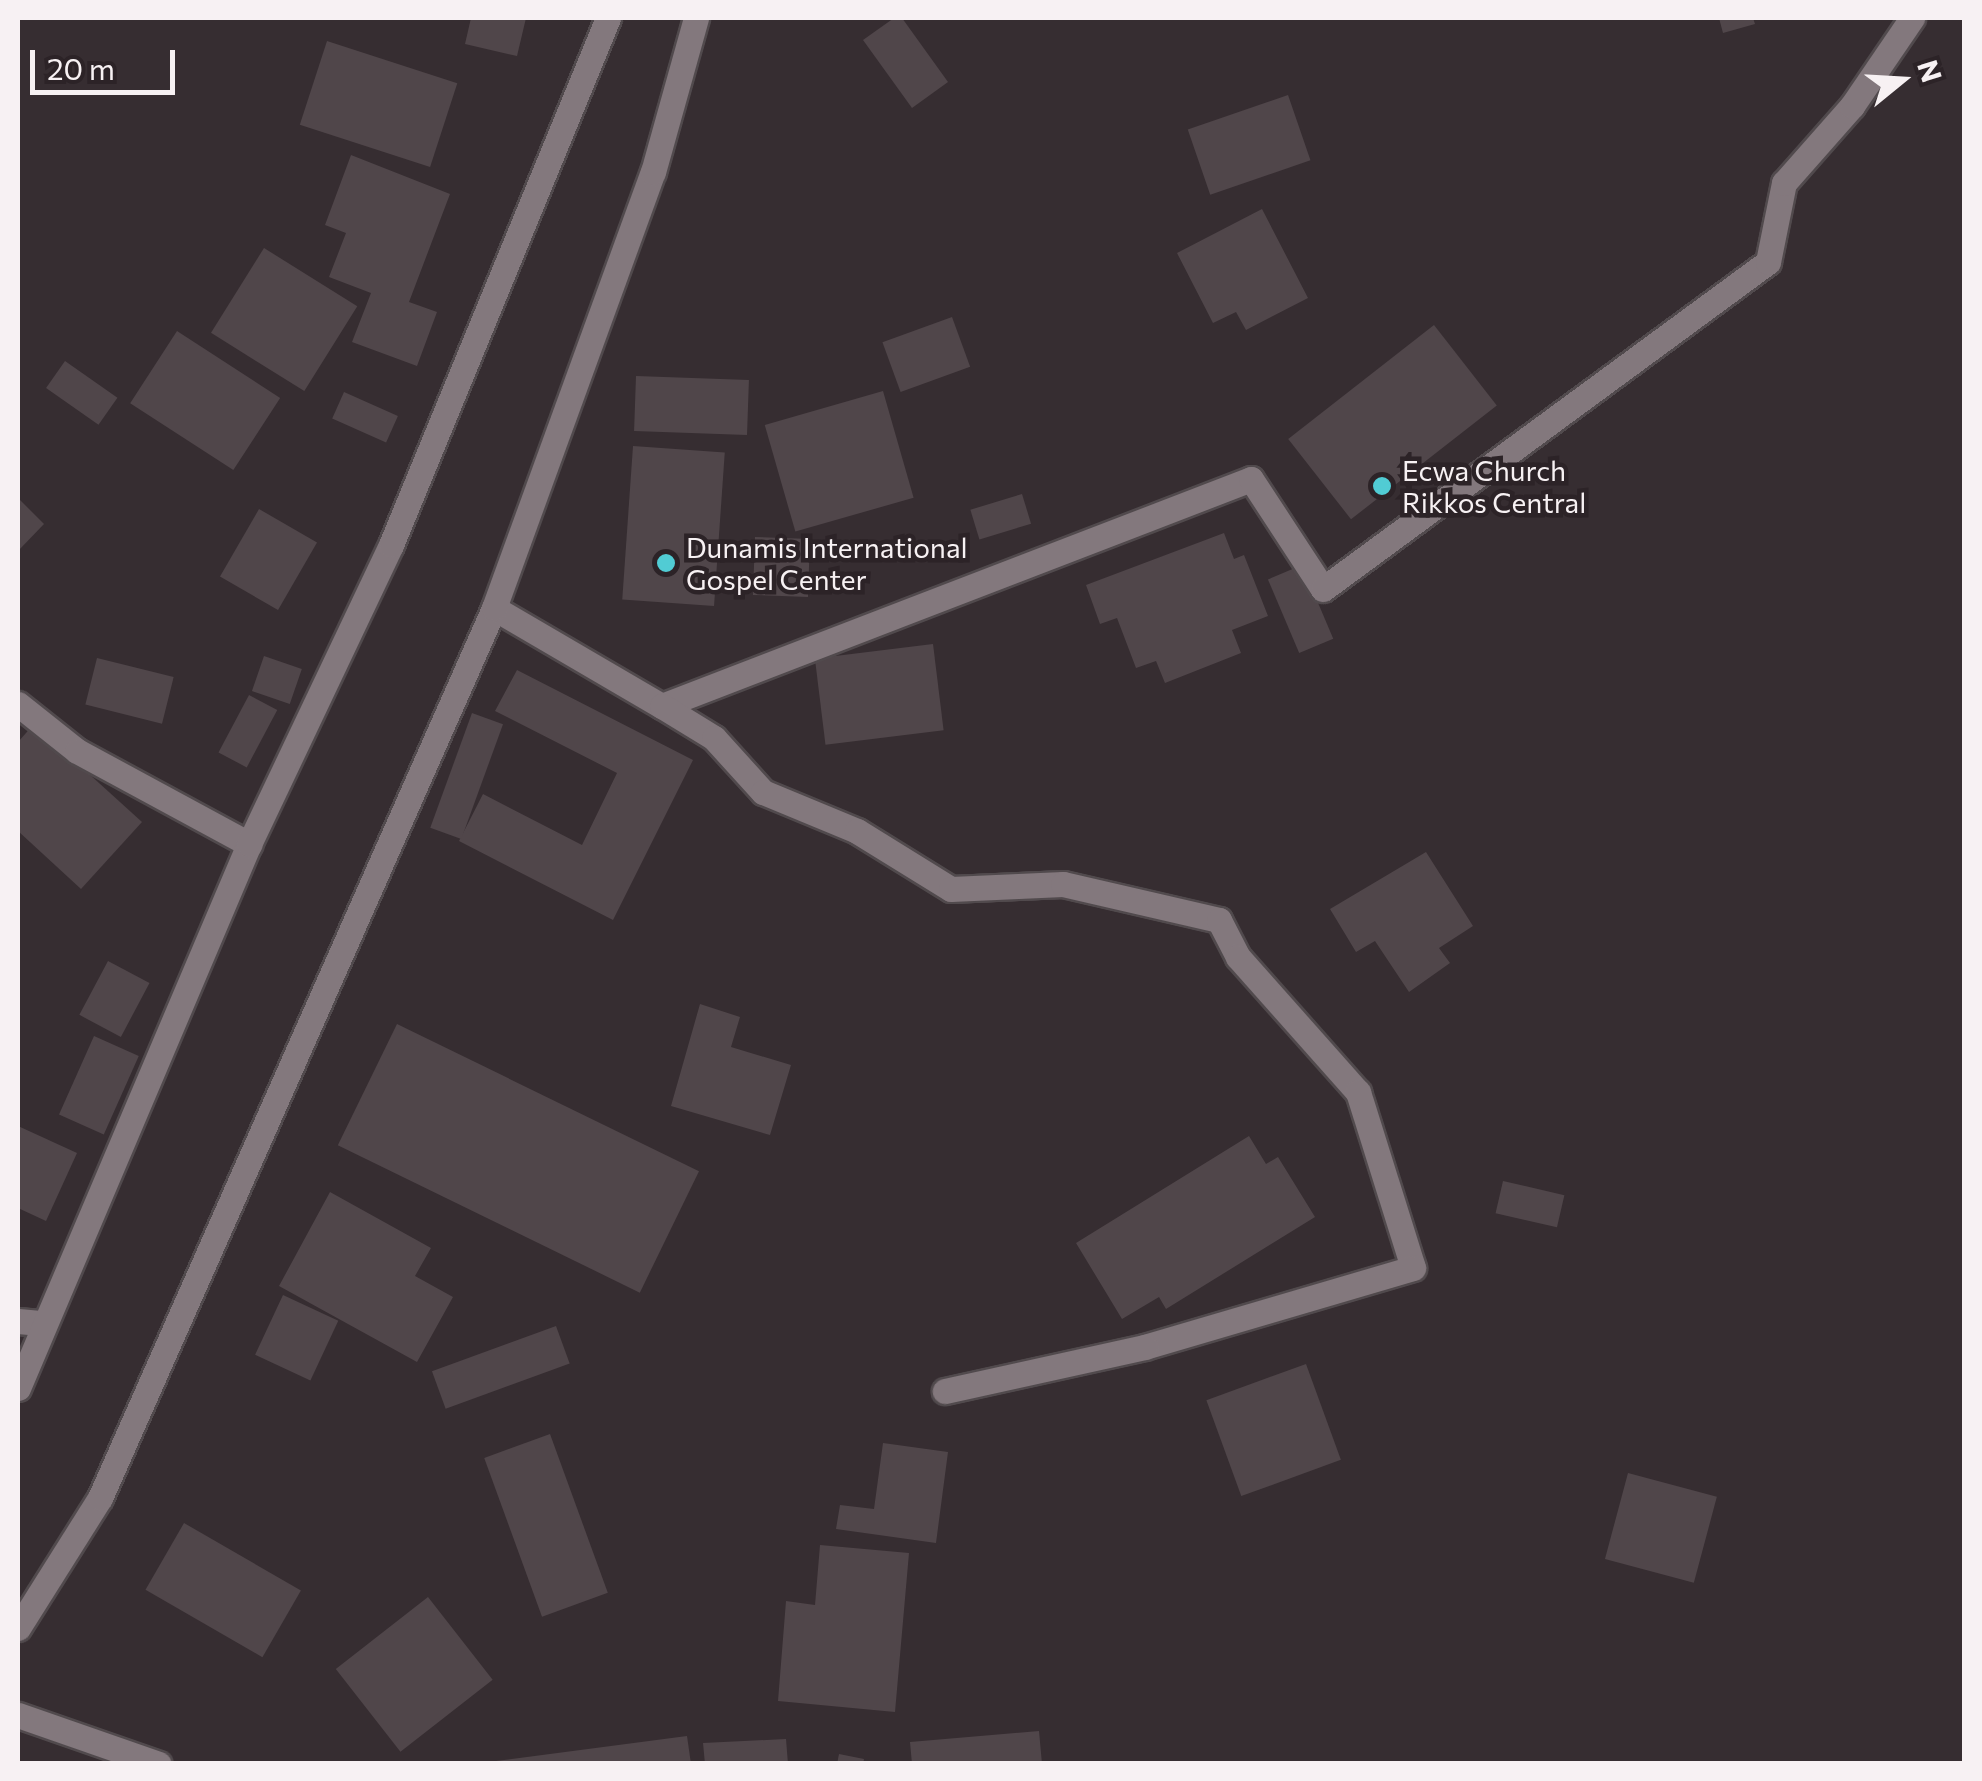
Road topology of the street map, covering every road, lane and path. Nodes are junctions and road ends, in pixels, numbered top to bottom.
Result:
1 (608, 18) edge
2 (696, 18) edge
3 (1912, 18) edge
4 (494, 608) junction
5 (18, 704) edge
6 (662, 706) junction
7 (249, 844) junction
8 (30, 1322) edge
9 (18, 1388) edge
10 (944, 1392) dead end
11 (18, 1628) edge
12 (18, 1715) edge
13 (159, 1764) edge

1 - 7 street
2 - 4 street
3 - 6 street
4 - 6 street
4 - 11 street
5 - 7 street
6 - 10 street
7 - 8 street
8 - 9 street
12 - 13 street

